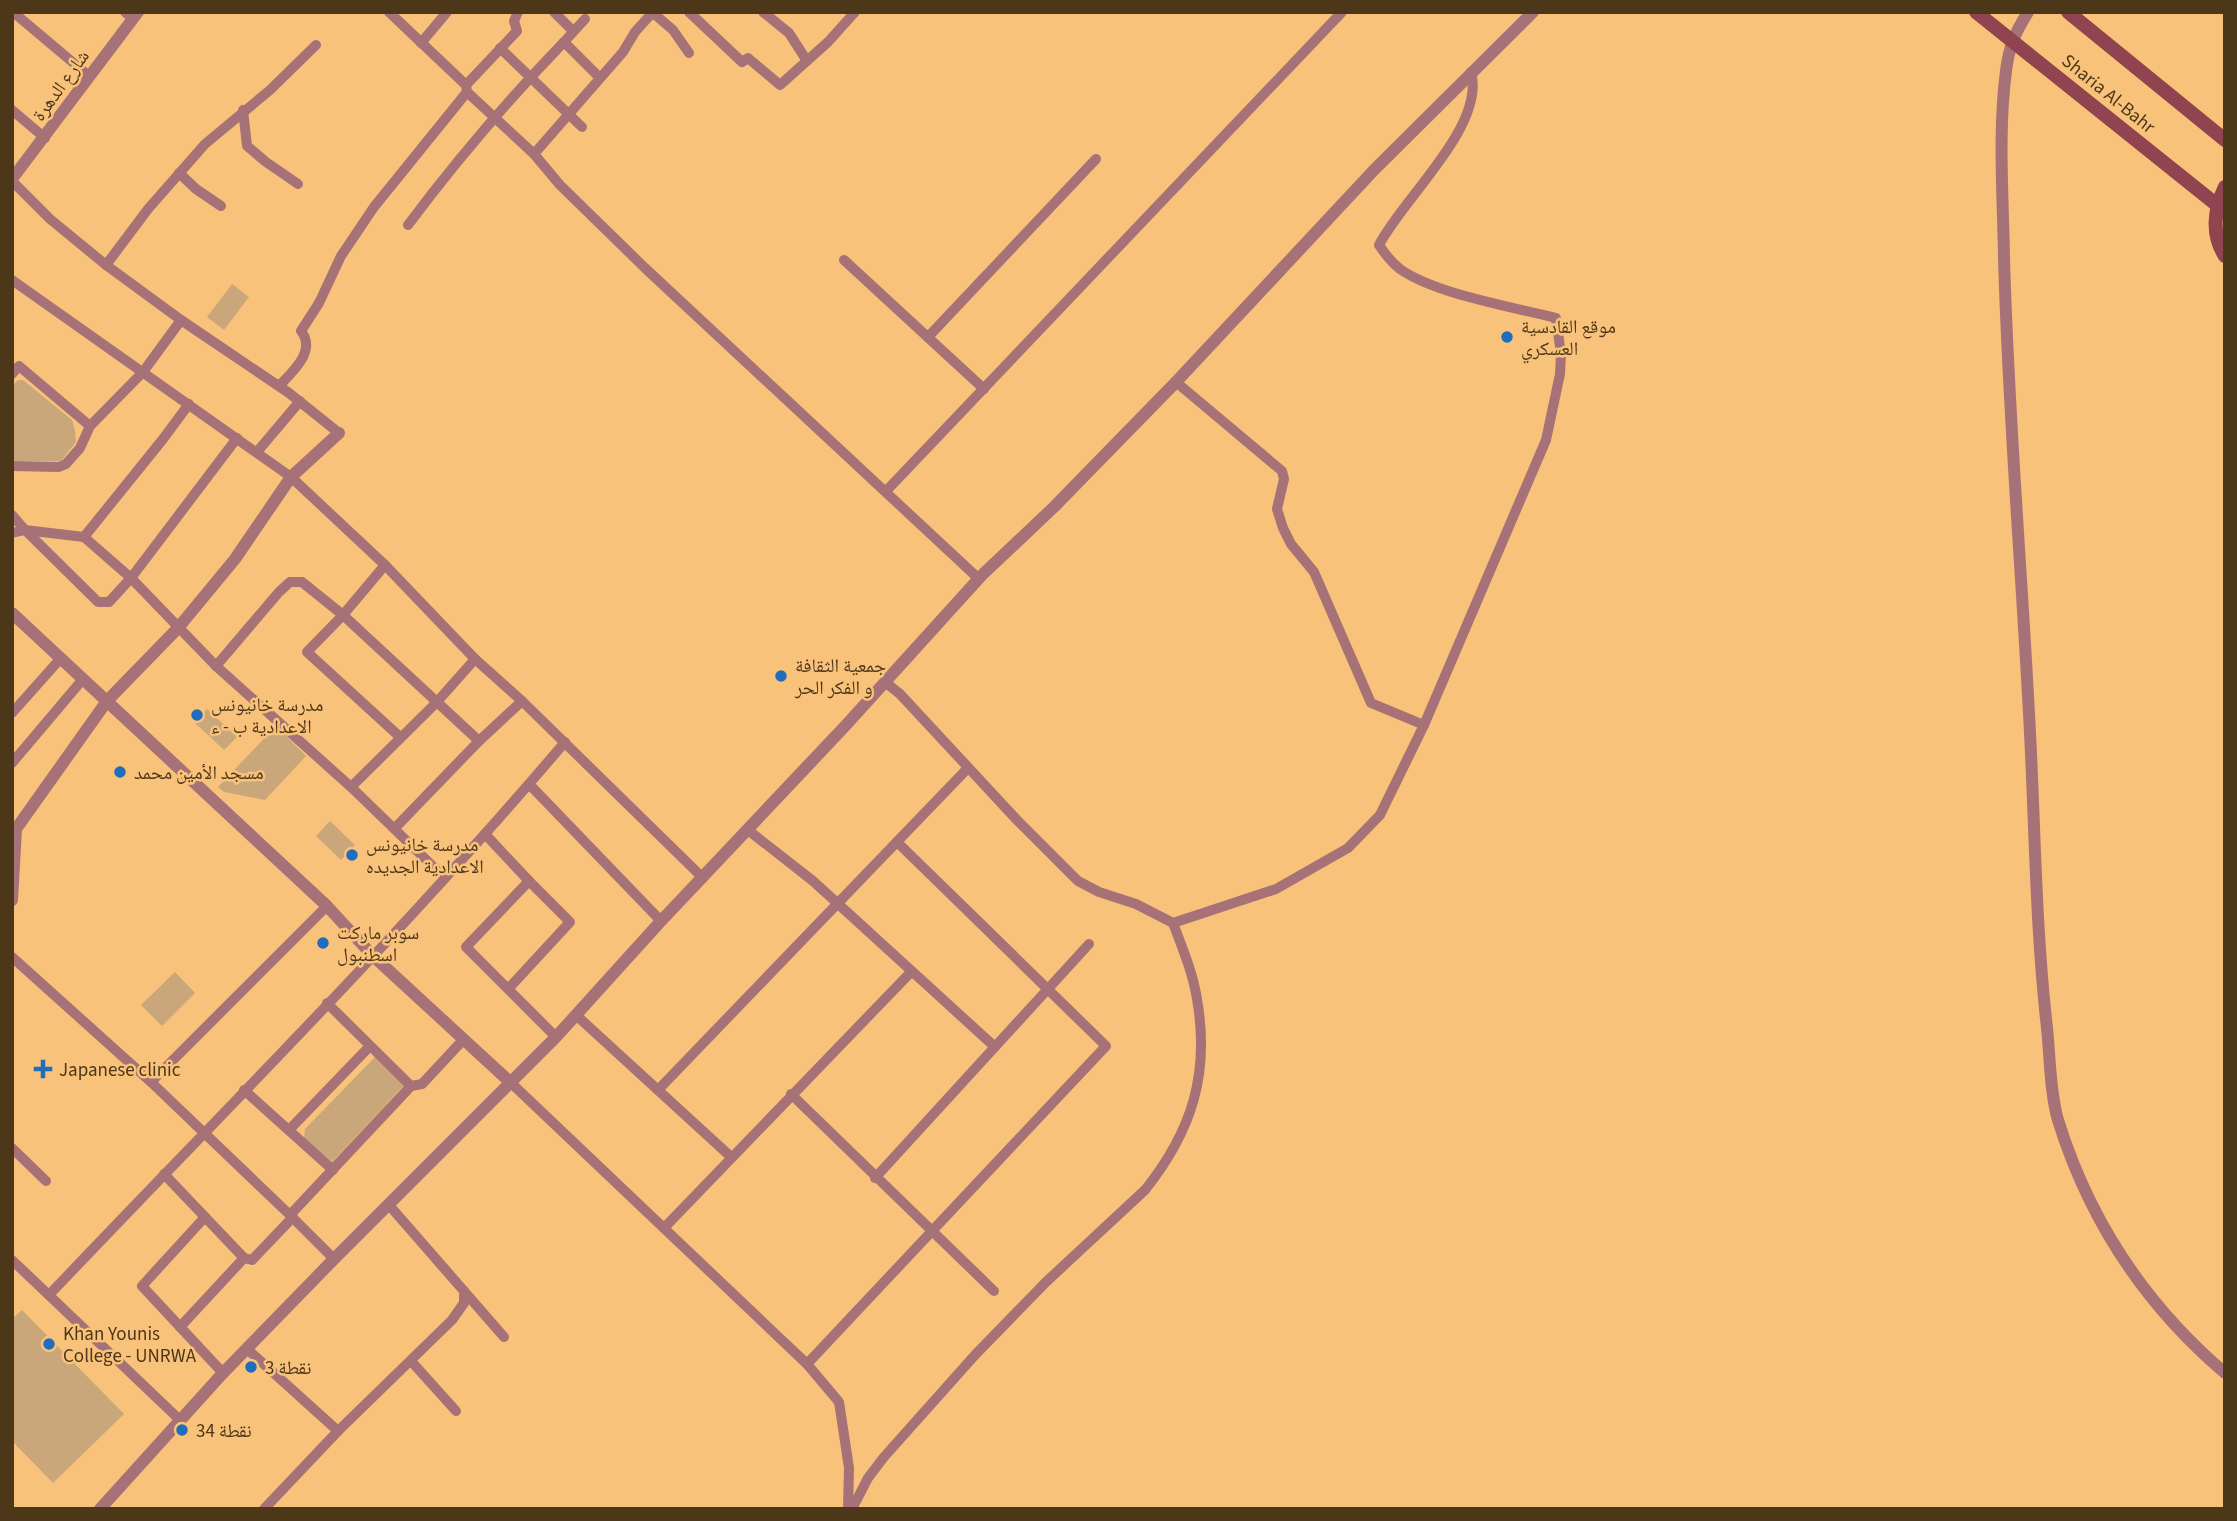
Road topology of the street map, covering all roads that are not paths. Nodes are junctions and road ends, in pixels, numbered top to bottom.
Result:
1 (12, 12) edge
2 (389, 12) edge
3 (446, 12) edge
4 (518, 12) edge
5 (554, 12) edge
6 (652, 12) edge
7 (689, 12) edge
8 (763, 12) edge
9 (855, 12) edge
10 (1342, 12) edge
11 (1533, 12) edge
12 (1976, 12) edge
13 (2028, 12) edge
14 (2068, 12) edge
15 (132, 15) edge
16 (585, 19) dead end
17 (573, 31) junction
18 (2011, 39) junction
19 (564, 42) junction
20 (421, 43) junction
21 (316, 45) dead end
22 (500, 48) junction
23 (689, 53) dead end
24 (807, 61) junction
25 (1471, 72) junction
26 (89, 76) junction
27 (531, 77) junction
28 (599, 77) junction
29 (467, 88) junction
30 (12, 110) edge
31 (243, 110) junction
32 (569, 114) junction
33 (495, 118) junction
34 (582, 127) dead end
35 (45, 138) junction
36 (2225, 140) edge
37 (534, 154) junction
38 (1096, 159) dead end
39 (179, 173) junction
40 (12, 180) edge
41 (298, 184) dead end
42 (2225, 187) edge
43 (2217, 205) junction
44 (221, 206) dead end
45 (408, 225) dead end
46 (2225, 256) edge
47 (844, 260) dead end
48 (106, 265) junction
49 (12, 280) edge
50 (181, 320) junction
51 (928, 337) junction
52 (144, 372) junction
53 (12, 374) edge
54 (1176, 382) junction
55 (279, 386) junction
56 (984, 389) junction
57 (300, 401) junction
58 (188, 404) junction
59 (90, 426) junction
60 (339, 433) joint
61 (237, 438) junction
62 (257, 452) junction
63 (12, 467) edge
64 (291, 477) junction
65 (889, 488) dead end
66 (12, 515) edge
67 (25, 530) junction
68 (12, 533) edge
69 (84, 537) junction
70 (385, 565) junction
71 (131, 578) junction
72 (979, 579) junction
73 (12, 613) edge
74 (343, 615) junction
75 (178, 628) junction
76 (61, 658) junction
77 (475, 659) junction
78 (216, 666) junction
79 (83, 679) junction
80 (885, 682) junction
81 (107, 701) junction
82 (522, 701) junction
83 (436, 703) junction
84 (13, 709) edge
85 (1424, 725) junction
86 (400, 737) junction
87 (479, 741) junction
88 (565, 742) junction
89 (12, 763) edge
90 (968, 768) junction
91 (529, 784) junction
92 (351, 787) junction
93 (394, 828) junction
94 (748, 830) junction
95 (485, 834) junction
96 (897, 842) junction
97 (444, 877) junction
98 (703, 878) junction
99 (529, 881) junction
100 (13, 888) edge
101 (12, 900) edge
102 (838, 903) junction
103 (327, 906) junction
104 (661, 921) junction
105 (1172, 923) junction
106 (1089, 944) dead end
107 (372, 956) junction
108 (12, 957) edge
109 (911, 972) junction
110 (509, 988) junction
111 (1048, 989) junction
112 (327, 1003) junction
113 (576, 1015) junction
114 (556, 1037) junction
115 (463, 1040) junction
116 (370, 1046) junction
117 (995, 1047) junction
118 (150, 1082) junction
119 (510, 1082) junction
120 (411, 1086) junction
121 (244, 1090) junction
122 (658, 1090) junction
123 (791, 1094) junction
124 (289, 1130) junction
125 (204, 1133) junction
126 (12, 1148) edge
127 (730, 1156) dead end
128 (333, 1170) junction
129 (164, 1174) junction
130 (875, 1178) junction
131 (46, 1181) dead end
132 (389, 1205) junction
133 (291, 1216) junction
134 (205, 1217) junction
135 (664, 1228) junction
136 (932, 1231) junction
137 (244, 1258) junction
138 (334, 1259) junction
139 (12, 1260) edge
140 (464, 1291) junction
141 (994, 1291) dead end
142 (49, 1296) junction
143 (180, 1327) junction
144 (504, 1337) dead end
145 (247, 1349) junction
146 (411, 1361) junction
147 (807, 1364) junction
148 (223, 1373) junction
149 (2225, 1373) edge
150 (456, 1410) dead end
151 (181, 1421) junction
152 (338, 1431) junction
153 (100, 1509) edge
154 (264, 1509) edge
155 (850, 1509) edge

1 - 26 street
2 - 20 street
3 - 20 street
4 - 22 street
5 - 17 street
6 - 23 street
6 - 28 street
7 - 24 street
8 - 24 street
9 - 24 street
10 - 56 street
11 - 25 street
12 - 18 main road, Sharia Al-Bahr
13 - 18 street
14 - 36 main road, Sharia Al-Bahr
15 - 26 street, شارع الدهرة
16 - 17 street
17 - 19 street
18 - 43 main road, Sharia Al-Bahr
18 - 149 street
19 - 27 street
19 - 28 street
20 - 29 street
21 - 31 street
22 - 27 street
22 - 29 street
25 - 54 street
25 - 85 street
26 - 35 street, شارع الدهرة
27 - 32 street
27 - 33 street
28 - 32 street
29 - 33 street
29 - 55 street
30 - 35 street
31 - 39 street
31 - 41 street
32 - 34 street
32 - 37 street
33 - 37 street
33 - 45 street
35 - 40 street, شارع الدهرة
37 - 72 street
38 - 51 street
39 - 44 street
39 - 48 street
40 - 48 street
42 - 43 main road
43 - 46 main road
47 - 51 street
48 - 50 street
49 - 52 street
50 - 52 street
50 - 55 street
51 - 56 street
52 - 58 street
52 - 59 street
53 - 59 street
54 - 72 street
54 - 85 street
55 - 57 street
56 - 65 street
57 - 60 street
57 - 62 street
58 - 61 street
58 - 69 street
59 - 63 street
60 - 64 street
61 - 62 street
61 - 71 street
62 - 64 street
64 - 70 street
64 - 75 street
66 - 67 street
67 - 68 street
67 - 69 street
67 - 71 street
69 - 71 street
70 - 74 street
70 - 77 street
71 - 75 street
72 - 80 street
73 - 76 street
74 - 78 street
74 - 83 street
74 - 86 street
75 - 78 street
75 - 81 street
76 - 79 street
76 - 84 street
77 - 82 street
77 - 83 street
78 - 92 street
79 - 81 street
79 - 89 street
80 - 90 street
80 - 94 street
81 - 100 street
81 - 103 street
82 - 87 street
82 - 88 street
83 - 86 street
83 - 87 street
85 - 105 street
86 - 92 street
87 - 93 street
88 - 91 street
88 - 98 street
90 - 96 street
90 - 105 street
91 - 95 street
91 - 104 street
92 - 93 street
93 - 97 street
94 - 98 street
94 - 102 street
95 - 97 street
95 - 99 street
96 - 102 street
96 - 111 street
97 - 107 street
98 - 104 street
99 - 110 street
99 - 110 street
100 - 101 street
102 - 109 street
102 - 122 street
103 - 107 street
103 - 118 street
104 - 113 street
105 - 155 street
106 - 111 street
107 - 112 street
107 - 115 street
108 - 118 street
109 - 117 street
109 - 123 street
110 - 114 street
111 - 117 street
111 - 136 street
112 - 116 street
112 - 121 street
113 - 114 street
113 - 122 street
114 - 119 street
115 - 119 street
115 - 120 street
116 - 120 street
116 - 124 street
117 - 130 street
118 - 125 street
119 - 132 street
119 - 135 street
120 - 128 street
121 - 124 street
121 - 125 street
122 - 127 street
123 - 130 street
123 - 135 street
124 - 128 street
125 - 129 street
125 - 133 street
126 - 131 street
128 - 133 street
129 - 134 street
129 - 142 street
130 - 136 street
132 - 138 street
132 - 140 street
133 - 137 street
133 - 138 street
134 - 137 street
134 - 143 street
135 - 147 street
136 - 141 street
136 - 147 street
137 - 143 street
138 - 145 street
139 - 142 street
140 - 144 street
140 - 146 street
142 - 151 street
143 - 148 street
145 - 148 street
145 - 152 street
146 - 150 street
146 - 152 street
147 - 155 street
148 - 151 street
151 - 153 street
152 - 154 street

